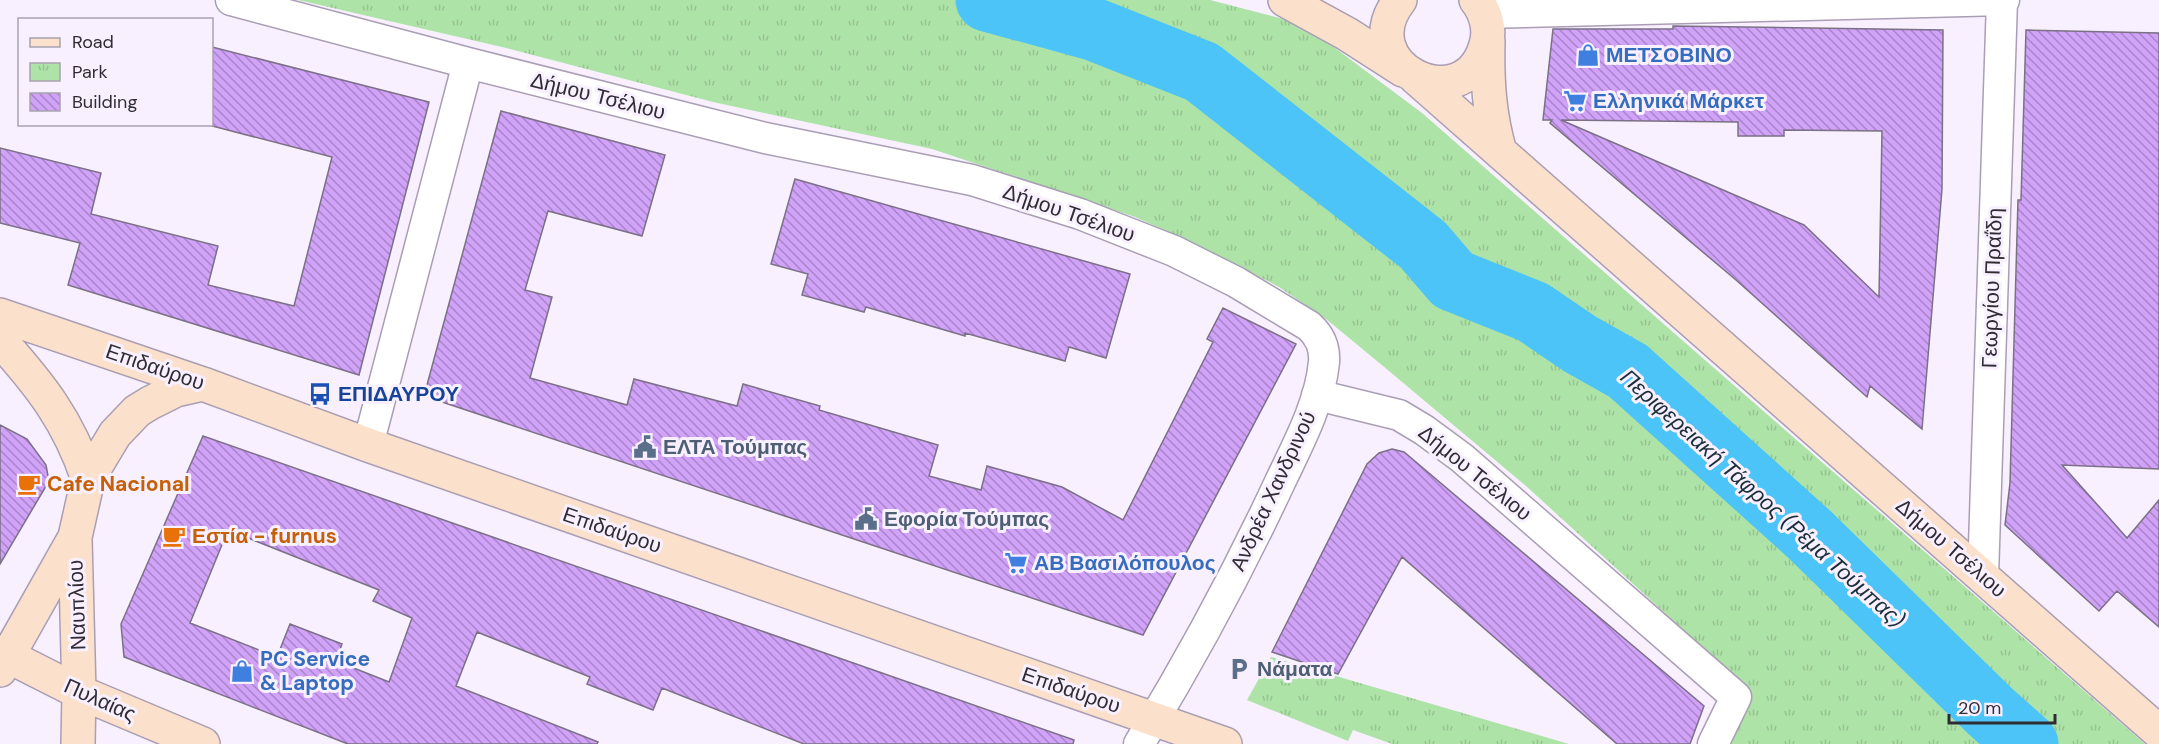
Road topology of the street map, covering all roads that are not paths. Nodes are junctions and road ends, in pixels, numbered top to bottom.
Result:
1 (231, 0) edge
2 (1285, 0) edge
3 (1400, 0) edge
4 (2003, 0) edge
5 (1482, 11) edge
6 (468, 63) junction
7 (1410, 74) junction
8 (1500, 152) junction
9 (0, 315) edge
10 (0, 340) edge
11 (203, 384) junction
12 (1317, 395) junction
13 (368, 445) junction
14 (88, 479) junction
15 (75, 537) junction
16 (1983, 576) junction
17 (3, 659) edge
18 (79, 692) junction
19 (1147, 731) edge
20 (2159, 732) edge
21 (78, 744) edge
22 (203, 744) edge
23 (1225, 744) edge
24 (1713, 744) edge

1 - 6 street, Δήμου Τσέλιου
2 - 7 street, Δήμου Τσέλιου
3 - 7 street
4 - 5 street
4 - 16 street, Γεωργίου Πραΐδη
5 - 7 street
5 - 8 street
6 - 12 street, Δήμου Τσέλιου
6 - 13 street
7 - 8 street, Δήμου Τσέλιου
8 - 16 street, Δήμου Τσέλιου
9 - 11 street, Επιδαύρου
10 - 14 street
11 - 13 street, Επιδαύρου
11 - 14 street
12 - 19 street, Ανδρέα Χανδρινού
12 - 24 street, Δήμου Τσέλιου
13 - 19 street, Επιδαύρου
14 - 15 street
15 - 17 street
15 - 18 street, Ναυπλίου
16 - 20 street, Δήμου Τσέλιου
17 - 18 street, Πυλαίας
18 - 21 street, Ναυπλίου
18 - 22 street, Πυλαίας
19 - 23 street, Επιδαύρου

